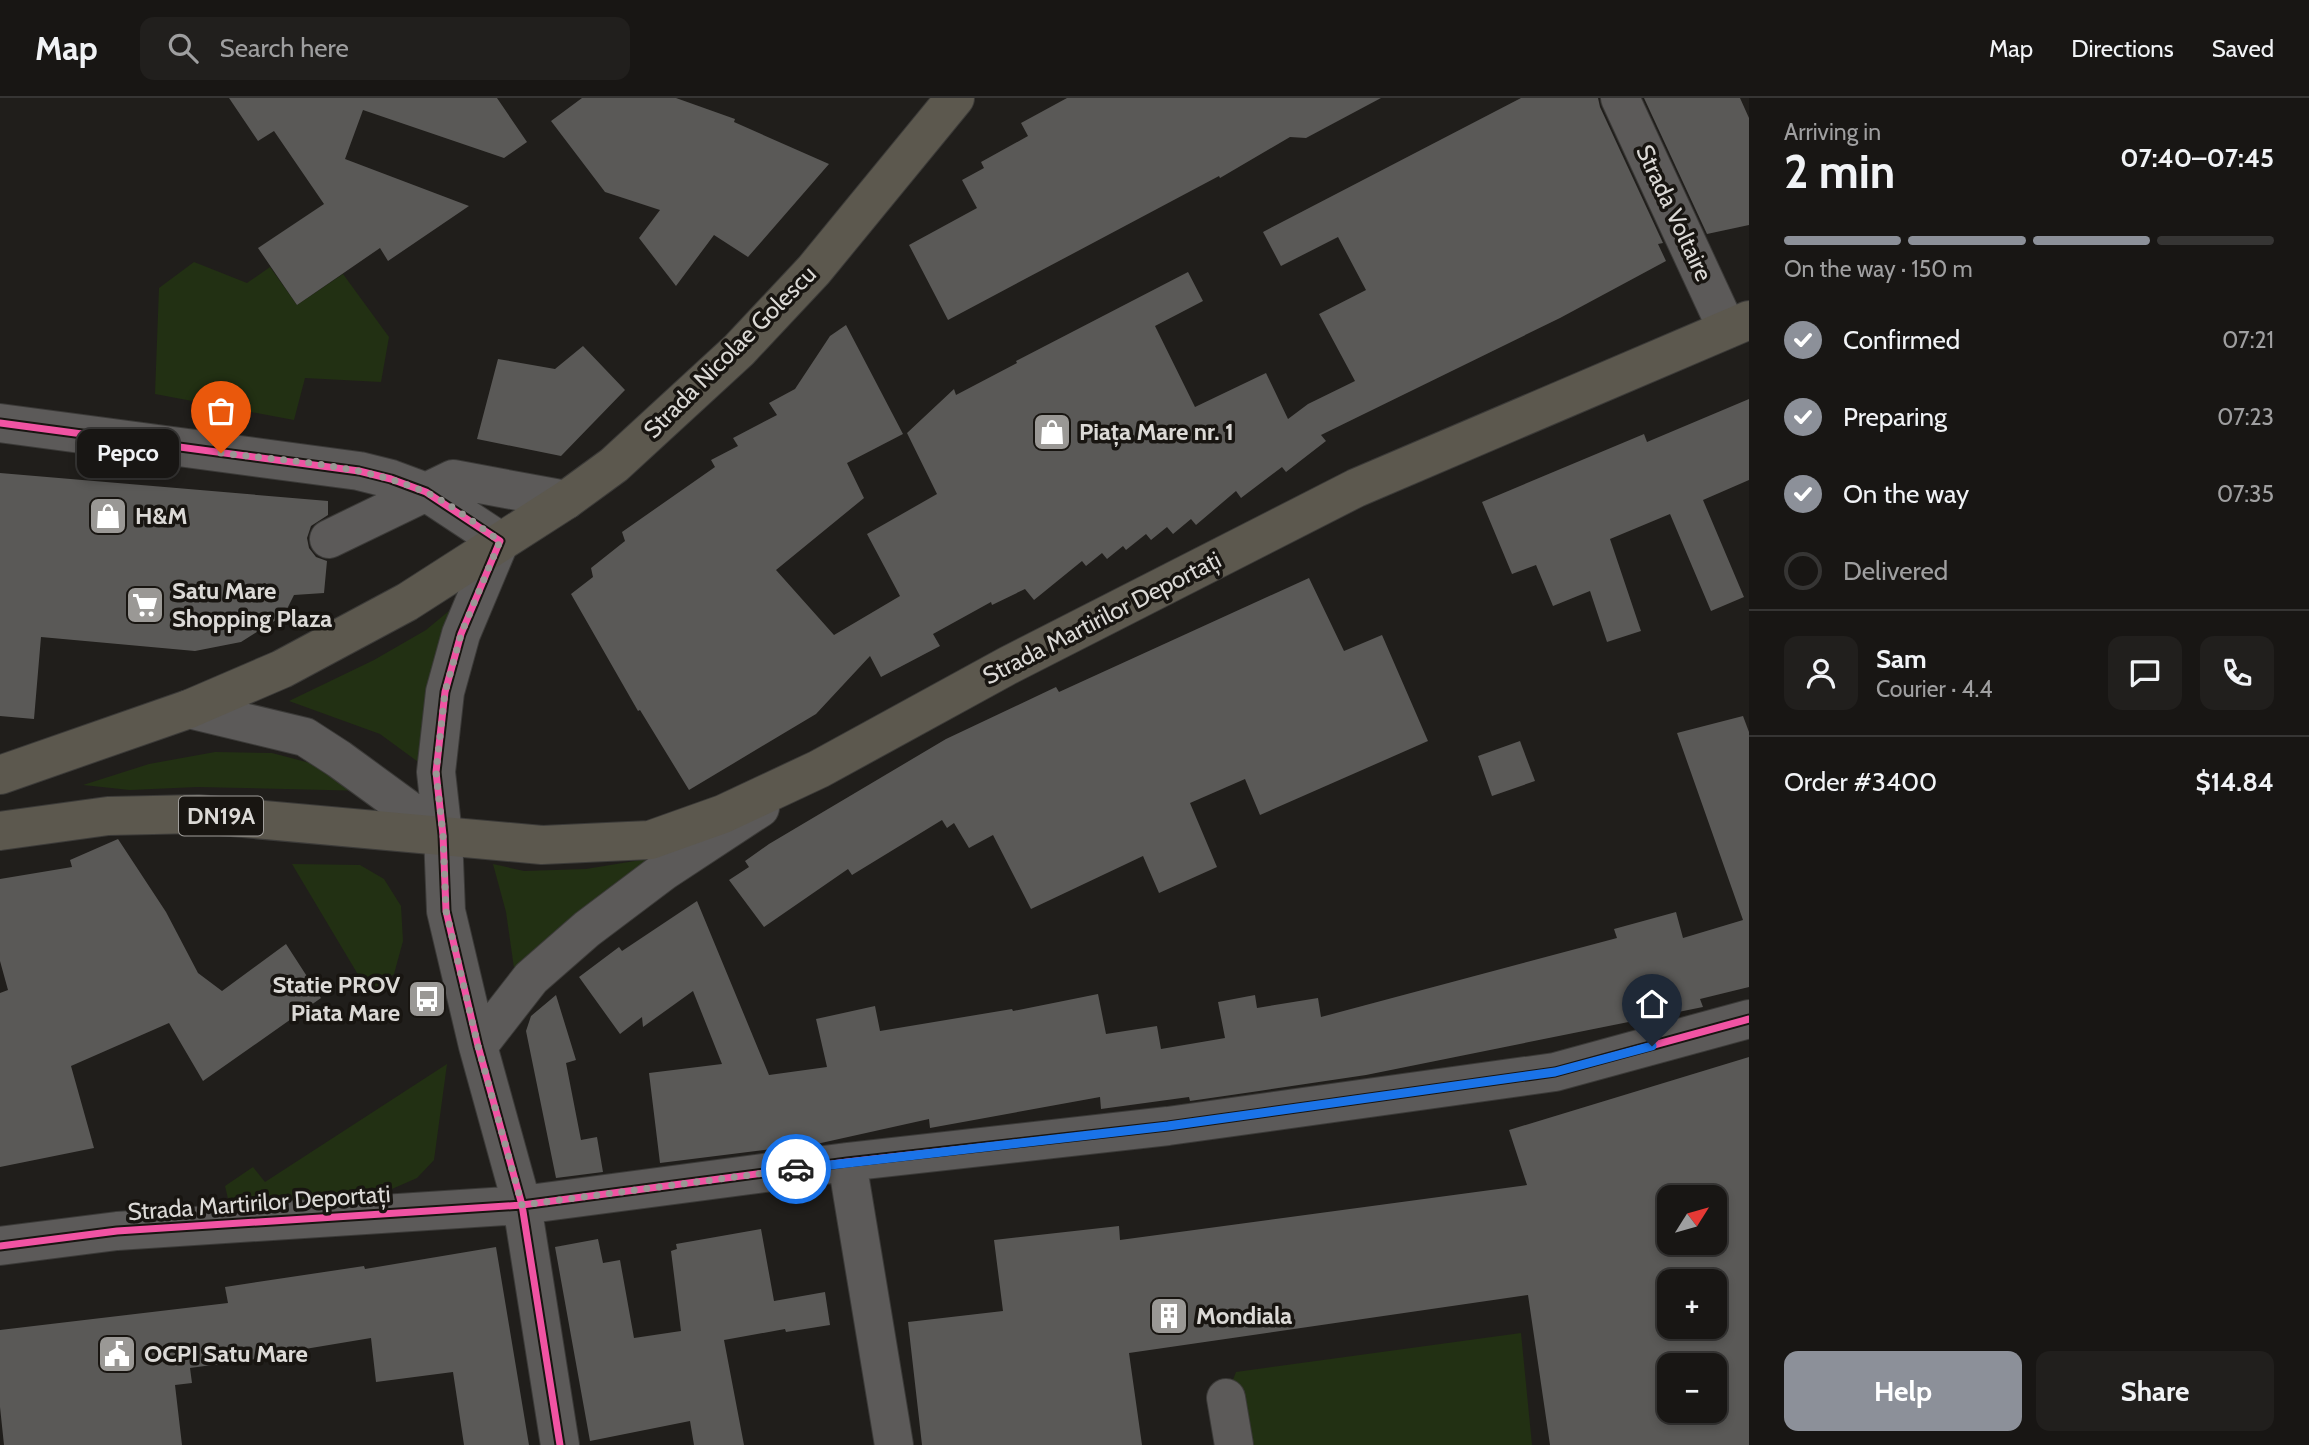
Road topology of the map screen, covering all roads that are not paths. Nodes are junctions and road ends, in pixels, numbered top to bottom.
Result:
1 (956, 98) edge
2 (1620, 98) edge
3 (1738, 324) edge
4 (0, 423) edge
5 (426, 492) junction
6 (566, 500) junction
7 (329, 539) dead end
8 (500, 541) junction
9 (189, 709) junction
10 (819, 769) junction
11 (0, 775) edge
12 (0, 831) edge
13 (443, 835) junction
14 (1749, 1019) edge
15 (478, 1046) junction
16 (847, 1162) junction
17 (522, 1205) junction
18 (0, 1246) edge
19 (1226, 1398) dead end
20 (560, 1445) edge
21 (894, 1445) edge
22 (1234, 1445) edge

1 - 6 main road, Strada Nicolae Golescu
2 - 3 street, Strada Voltaire
3 - 10 main road, Strada Martirilor Deportați
4 - 5 street
5 - 6 street
5 - 7 street
5 - 8 street
6 - 8 main road, Strada Nicolae Golescu
8 - 9 main road, Strada Nicolae Golescu
8 - 13 street
9 - 11 main road, Strada Nicolae Golescu
9 - 13 street
10 - 13 main road, Strada Martirilor Deportați
10 - 15 street
12 - 13 main road, DN19A
13 - 15 street
14 - 16 street, Strada Martirilor Deportați
15 - 17 street
16 - 17 street, Strada Martirilor Deportați
16 - 21 street
17 - 18 street, Strada Martirilor Deportați
17 - 20 street
19 - 22 street

